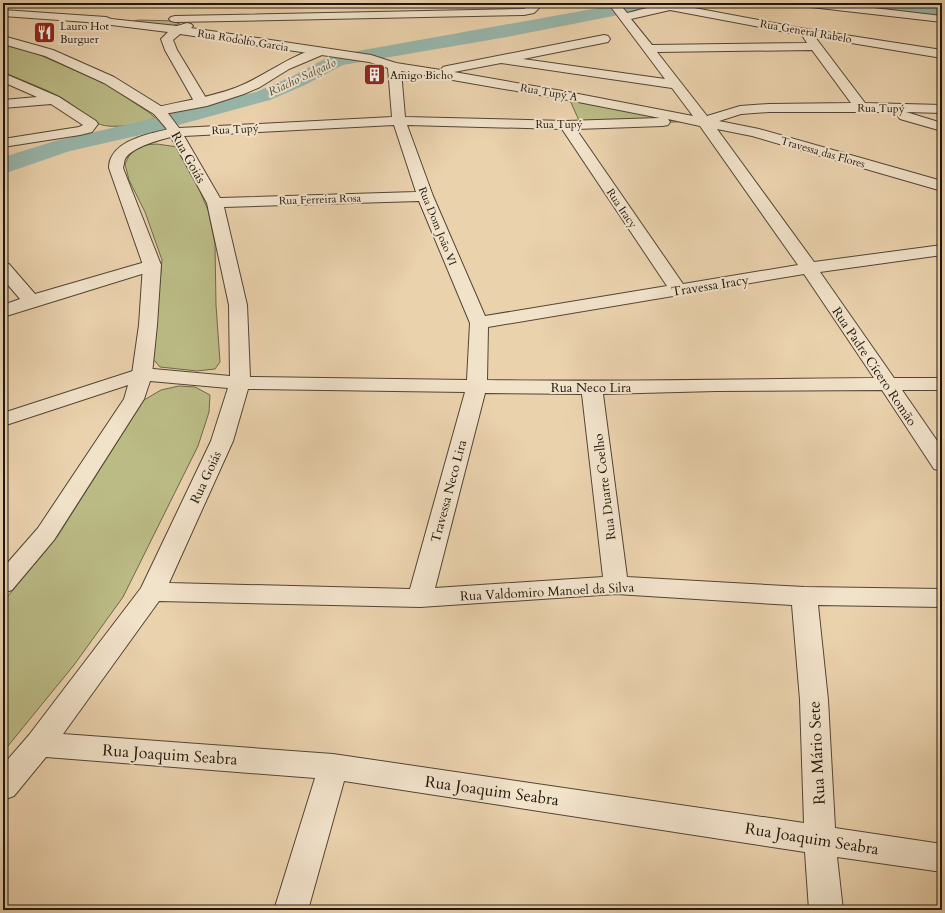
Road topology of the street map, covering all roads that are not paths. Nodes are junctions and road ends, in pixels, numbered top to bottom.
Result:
1 (802, 3) edge
2 (614, 4) edge
3 (707, 4) edge
4 (537, 5) edge
5 (228, 6) dead end
6 (670, 7) junction
7 (3, 13) edge
8 (624, 16) junction
9 (203, 18) junction
10 (942, 19) edge
11 (91, 20) junction
12 (176, 31) junction
13 (806, 32) junction
14 (604, 39) dead end
15 (3, 40) edge
16 (814, 46) junction
17 (649, 49) junction
18 (318, 52) junction
19 (942, 54) edge
20 (499, 59) junction
21 (394, 66) junction
22 (435, 72) junction
23 (3, 77) edge
24 (677, 85) junction
25 (568, 96) junction
26 (54, 100) junction
27 (202, 103) junction
28 (3, 104) edge
29 (867, 107) junction
30 (942, 109) edge
31 (167, 121) junction
32 (399, 121) junction
33 (704, 121) junction
34 (574, 125) junction
35 (942, 127) edge
36 (3, 143) edge
37 (942, 186) edge
38 (425, 196) junction
39 (215, 203) junction
40 (942, 250) edge
41 (152, 265) junction
42 (3, 268) edge
43 (809, 268) junction
44 (678, 290) junction
45 (31, 301) junction
46 (3, 311) edge
47 (479, 323) junction
48 (142, 374) junction
49 (240, 383) junction
50 (942, 384) edge
51 (477, 385) junction
52 (888, 385) junction
53 (592, 388) junction
54 (3, 420) edge
55 (942, 464) edge
56 (3, 584) edge
57 (616, 585) junction
58 (152, 592) junction
59 (804, 596) junction
60 (420, 598) junction
61 (942, 598) edge
62 (39, 744) junction
63 (333, 767) junction
64 (3, 787) edge
65 (820, 839) junction
66 (942, 858) edge
67 (291, 910) edge
68 (826, 910) edge

1 - 10 street
2 - 8 street, Rua Padre Cícero Romão
3 - 6 street
4 - 9 street
5 - 9 street
6 - 8 street
6 - 13 street, Rua General Rabelo
7 - 11 street
8 - 17 street, Rua Padre Cícero Romão
9 - 11 street
9 - 12 street
11 - 12 street, Rua Rodolfo Garcia
12 - 18 street, Rua Rodolfo Garcia
12 - 27 street
13 - 16 street
13 - 19 street, Rua General Rabelo
14 - 20 street
15 - 31 street
16 - 17 street
16 - 29 street
17 - 24 street, Rua Padre Cícero Romão
18 - 21 street, Rua Rodolfo Garcia
18 - 27 street
20 - 22 street
20 - 24 street
21 - 22 street, Rua Tupý A
21 - 32 street, Rua Dom João VI
22 - 25 street, Rua Tupý A
23 - 26 street
24 - 33 street, Rua Padre Cícero Romão
25 - 33 street, Rua Tupý A
25 - 34 street, Rua Iracy
26 - 28 street
26 - 36 street
27 - 31 street
29 - 30 street, Rua Tupý
29 - 33 street, Rua Tupý
29 - 35 street
31 - 32 street, Rua Tupý
31 - 39 street, Rua Goiás
31 - 41 street
32 - 34 street, Rua Tupý
32 - 38 street, Rua Dom João VI
33 - 34 street, Rua Tupý
33 - 37 street, Travessa das Flores
33 - 43 street, Rua Padre Cícero Romão
34 - 44 street, Rua Iracy
38 - 39 street, Rua Ferreira Rosa
38 - 47 street, Rua Dom João VI
39 - 49 street, Rua Goiás
40 - 43 street, Travessa Iracy
41 - 45 street
41 - 48 street
42 - 45 street
43 - 44 street, Travessa Iracy
43 - 52 street, Rua Padre Cícero Romão
44 - 47 street, Travessa Iracy
45 - 46 street
47 - 51 street, Rua Dom João VI
48 - 49 street, Rua Neco Lira
48 - 54 street
48 - 56 street
49 - 51 street, Rua Neco Lira
49 - 58 street, Rua Goiás
50 - 52 street, Rua Neco Lira
51 - 53 street, Rua Neco Lira
51 - 60 street, Travessa Neco Lira
52 - 53 street, Rua Neco Lira
52 - 55 street, Rua Padre Cícero Romão
53 - 57 street, Rua Duarte Coelho
57 - 59 street, Rua Valdomiro Manoel da Silva
57 - 60 street, Rua Valdomiro Manoel da Silva
58 - 60 street, Rua Valdomiro Manoel da Silva
58 - 62 street, Rua Goiás
59 - 61 street, Rua Valdomiro Manoel da Silva
59 - 65 street, Rua Mário Sete
62 - 63 street, Rua Joaquim Seabra
62 - 64 street, Rua Goiás
63 - 65 street, Rua Joaquim Seabra
63 - 67 street
65 - 66 street, Rua Joaquim Seabra
65 - 68 street, Rua Mário Sete

